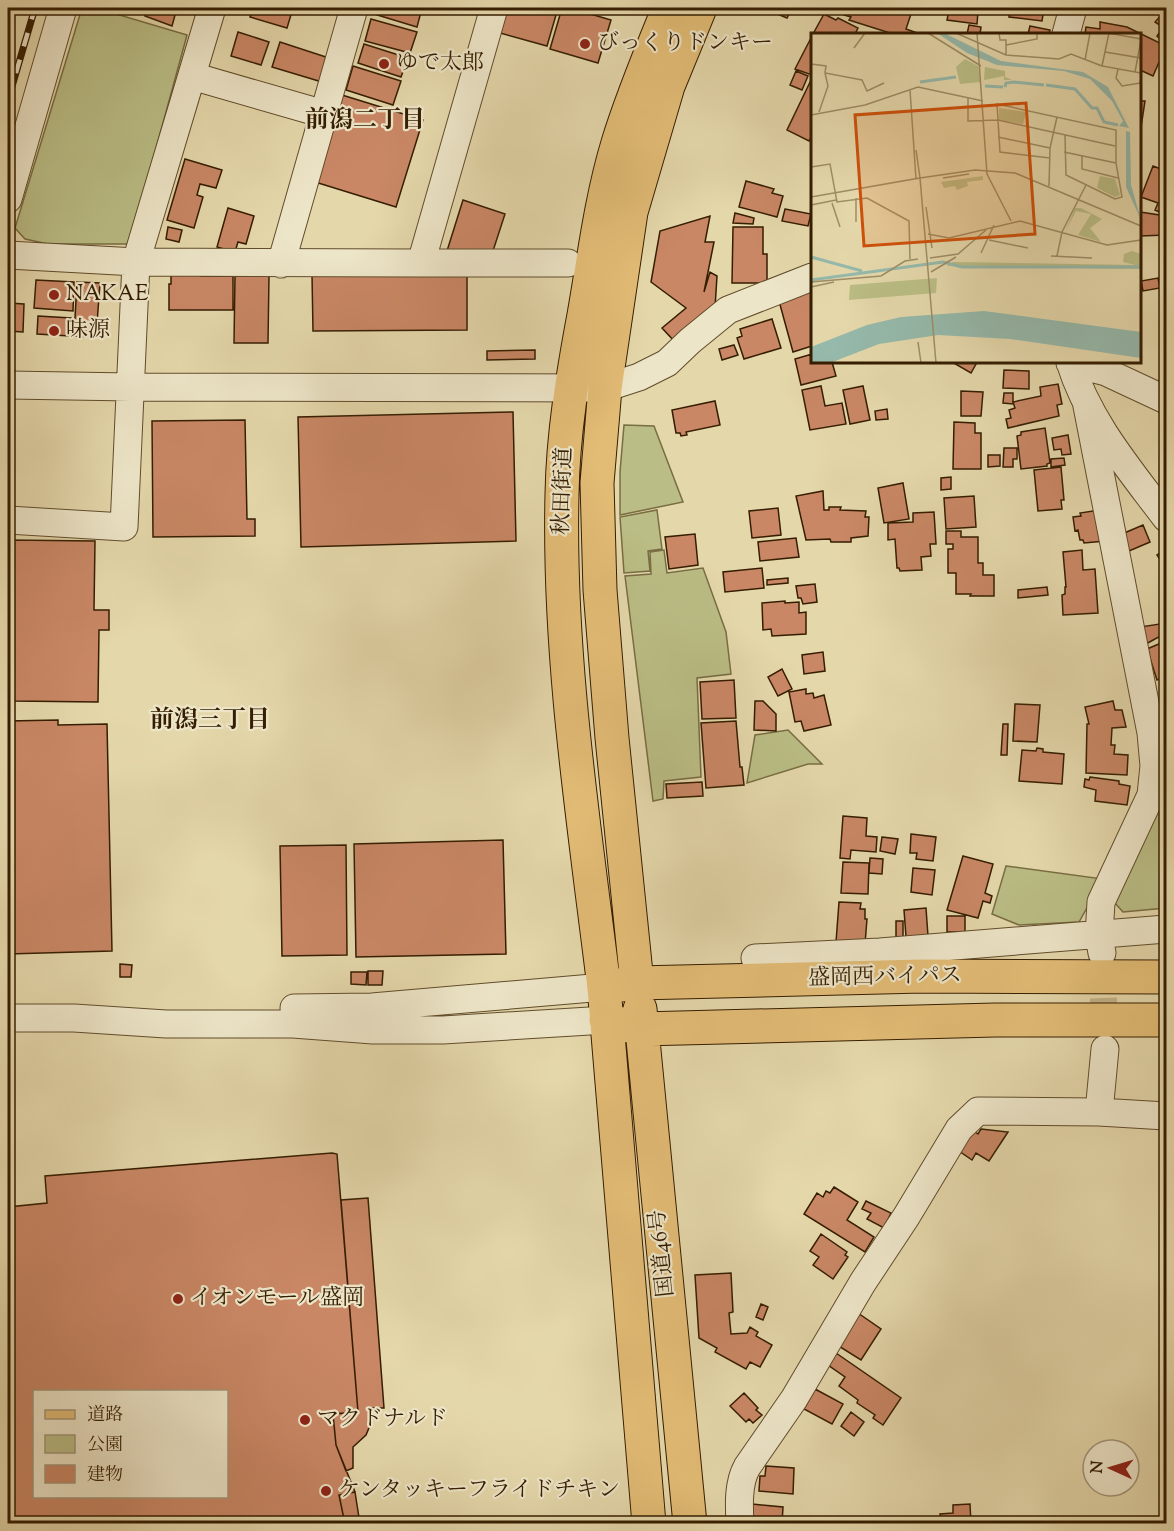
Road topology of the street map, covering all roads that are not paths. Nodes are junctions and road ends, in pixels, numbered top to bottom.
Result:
1 (63, 8) edge
2 (212, 8) edge
3 (354, 8) edge
4 (495, 8) edge
5 (669, 8) edge
6 (700, 8) edge
7 (1073, 8) edge
8 (1066, 33) edge
9 (192, 76) junction
10 (324, 114) junction
11 (8, 199) edge
12 (8, 255) edge
13 (136, 262) junction
14 (421, 263) junction
15 (568, 263) dead end
16 (281, 264) junction
17 (811, 278) edge
18 (1070, 363) edge
19 (1074, 363) edge
20 (8, 385) edge
21 (131, 387) junction
22 (571, 388) junction
23 (605, 388) junction
24 (1167, 400) edge
25 (1086, 401) junction
26 (1167, 518) edge
27 (8, 520) edge
28 (1167, 929) edge
29 (1101, 944) junction
30 (754, 958) dead end
31 (1167, 977) edge
32 (637, 983) junction
33 (604, 987) junction
34 (8, 1018) edge
35 (74, 1018) junction
36 (606, 1020) junction
37 (1167, 1020) edge
38 (641, 1029) junction
39 (1105, 1049) tunnel mouth
40 (1099, 1113) junction
41 (1167, 1116) edge
42 (649, 1524) edge
43 (690, 1524) edge
44 (740, 1524) edge

1 - 11 street
2 - 9 street
3 - 10 street
4 - 14 street
5 - 22 main road, 秋田街道
6 - 23 main road, 秋田街道
7 - 8 street
9 - 10 street
9 - 13 street
10 - 16 street
12 - 13 street
13 - 16 street
13 - 21 street
14 - 15 street
14 - 16 street
17 - 23 street
18 - 25 street
19 - 24 street
20 - 21 street
21 - 22 street
21 - 27 street
22 - 23 street
22 - 33 main road, 秋田街道
23 - 32 main road, 秋田街道
25 - 26 street
25 - 29 street
28 - 29 street
29 - 30 street
31 - 32 main road, 盛岡西バイパス
32 - 33 main road, 盛岡西バイパス
32 - 38 main road, 国道46号
33 - 35 street
33 - 36 main road, 国道46号
34 - 35 street
35 - 36 street
36 - 38 main road, 盛岡西バイパス
36 - 42 main road, 国道46号
37 - 38 main road, 盛岡西バイパス
38 - 43 main road, 国道46号
39 - 40 street
40 - 41 street
40 - 44 street

